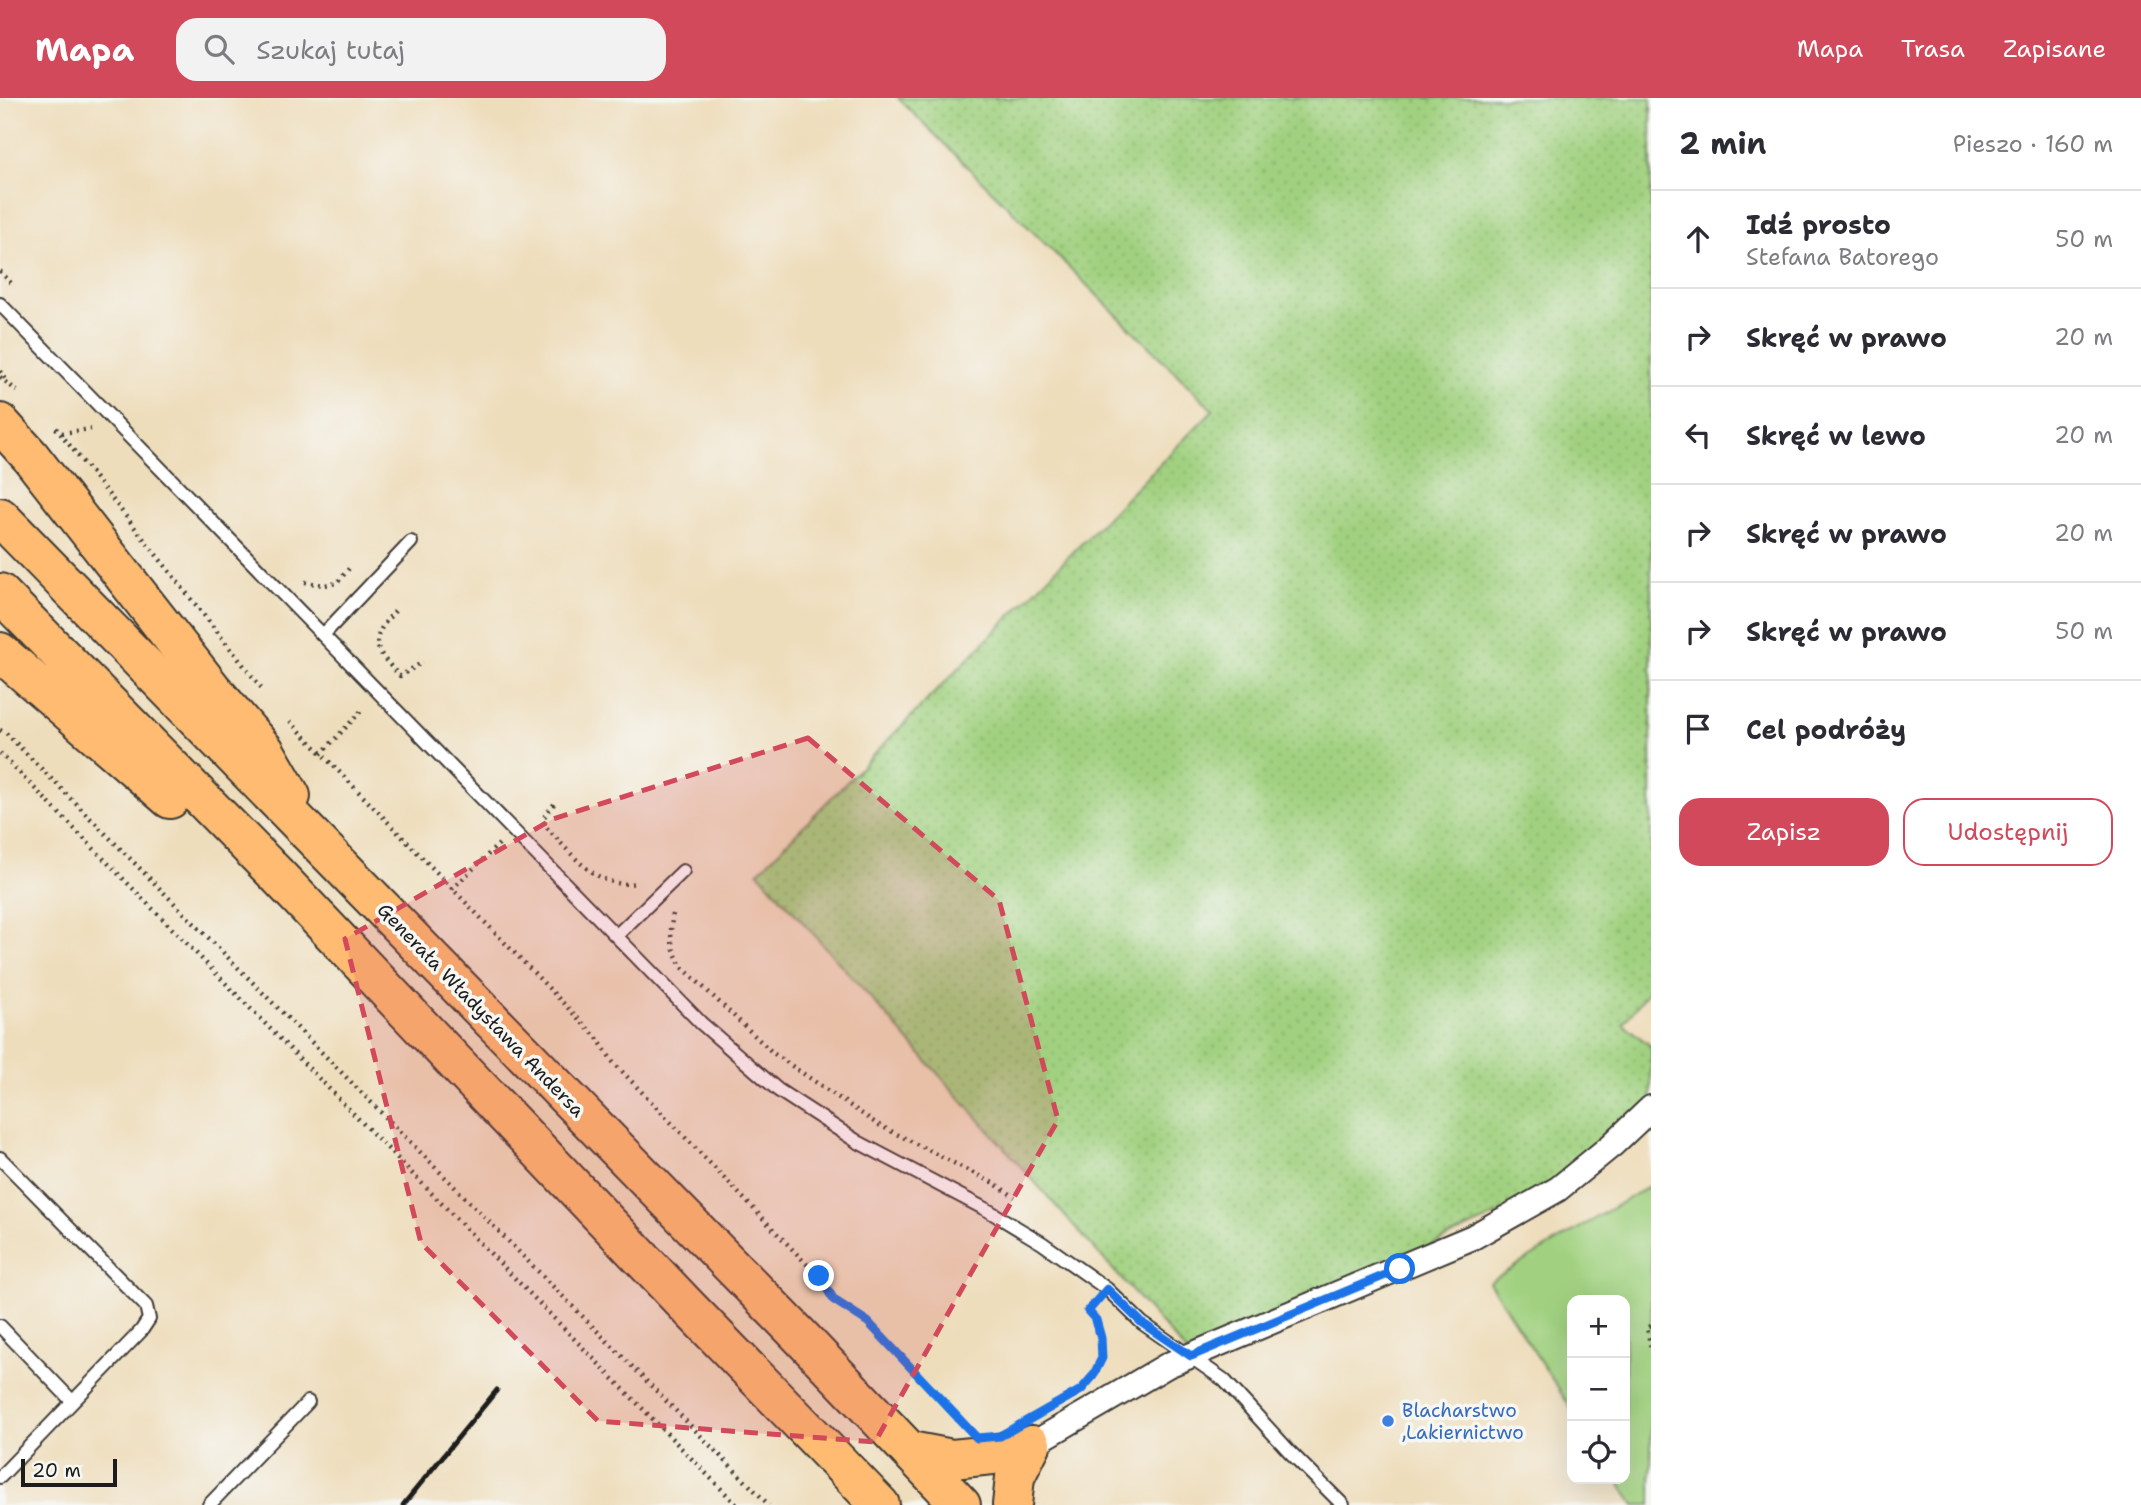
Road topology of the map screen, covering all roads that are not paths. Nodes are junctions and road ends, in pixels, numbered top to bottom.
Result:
1 (0, 304) edge
2 (0, 423) edge
3 (0, 517) edge
4 (411, 542) dead end
5 (0, 593) edge
6 (323, 635) junction
7 (0, 652) edge
8 (321, 847) junction
9 (683, 871) dead end
10 (277, 875) junction
11 (617, 935) junction
12 (1651, 1108) edge
13 (0, 1158) edge
14 (0, 1326) edge
15 (1191, 1356) junction
16 (72, 1401) junction
17 (308, 1402) dead end
18 (1031, 1445) junction
19 (910, 1451) junction
20 (0, 1477) edge
21 (209, 1505) edge
22 (880, 1505) edge
23 (961, 1505) edge
24 (1012, 1505) edge
25 (1343, 1505) edge

1 - 6 lane
2 - 8 highway
3 - 8 highway, Generała Władysława Andersa
4 - 6 lane
5 - 10 highway
6 - 11 lane
7 - 10 highway
8 - 19 highway, Generała Władysława Andersa
9 - 11 lane
10 - 22 highway
11 - 15 lane
12 - 15 street
13 - 16 lane
14 - 16 lane
15 - 18 street
15 - 25 lane
16 - 20 lane
17 - 21 lane
18 - 19 highway
18 - 24 highway
19 - 23 highway, Generała Władysława Andersa

